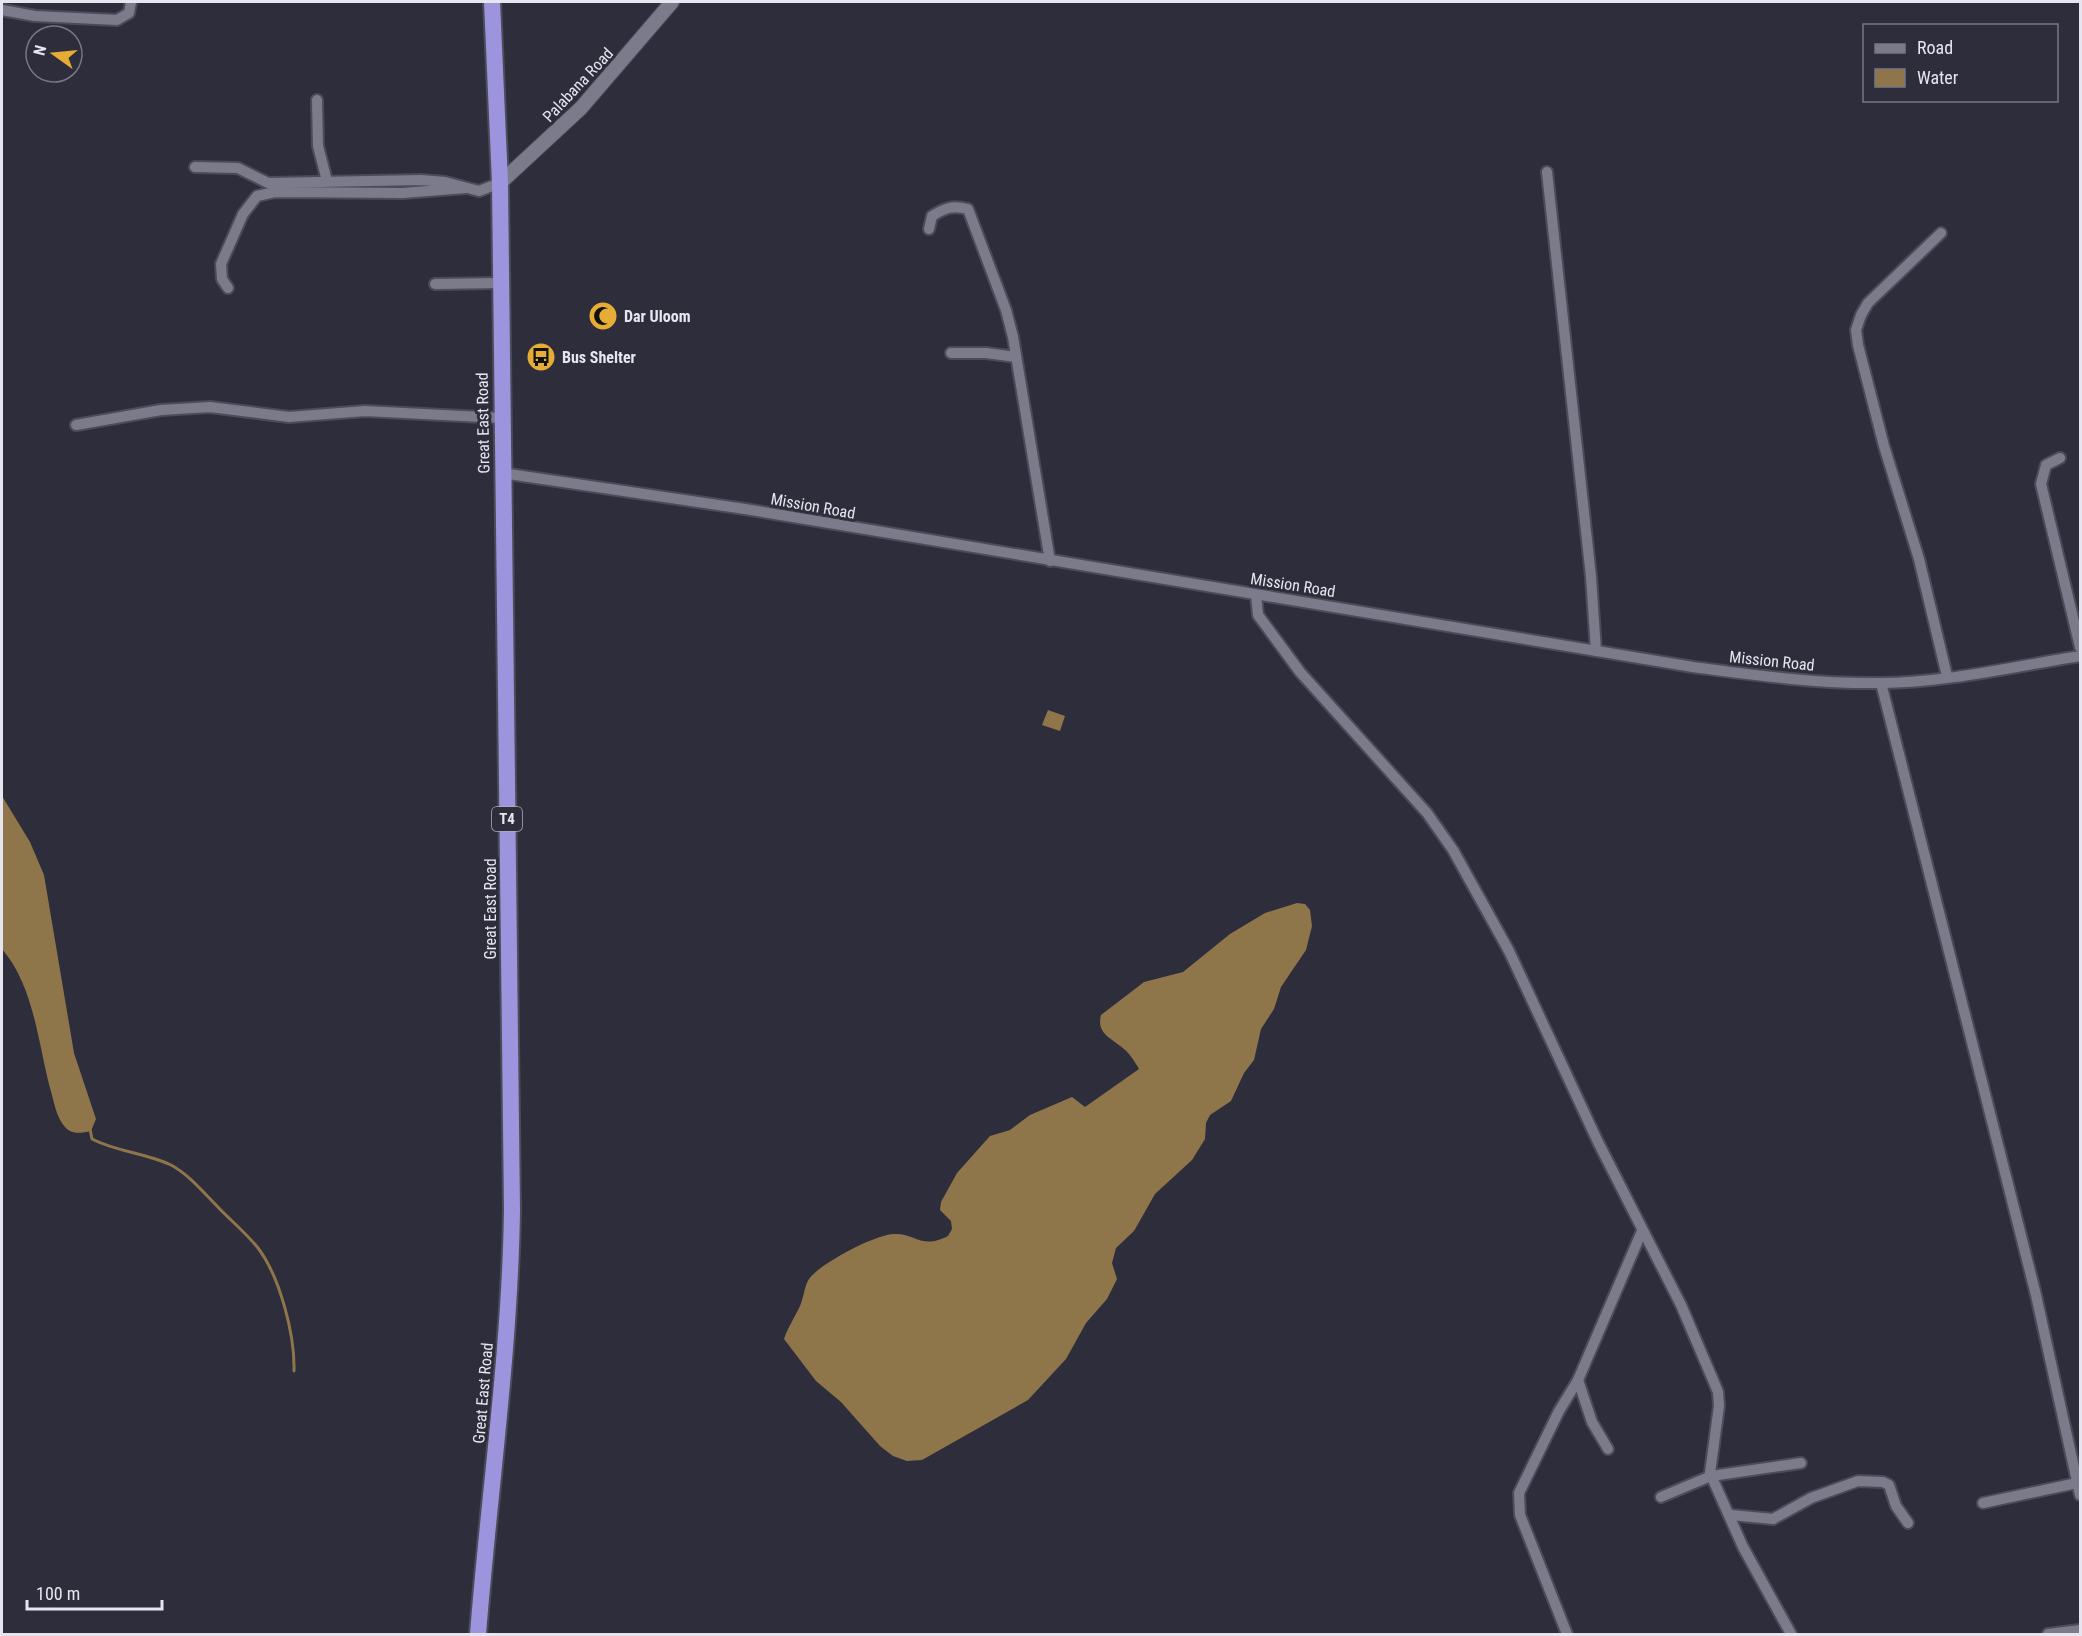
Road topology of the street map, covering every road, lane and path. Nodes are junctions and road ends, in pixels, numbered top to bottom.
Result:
1 (131, 2) edge
2 (492, 2) edge
3 (672, 2) edge
4 (2, 10) edge
5 (317, 100) dead end
6 (195, 167) dead end
7 (1547, 172) dead end
8 (327, 181) junction
9 (500, 183) junction
10 (466, 188) junction
11 (929, 229) dead end
12 (1941, 233) dead end
13 (500, 283) junction
14 (435, 284) dead end
15 (228, 288) dead end
16 (951, 353) dead end
17 (1016, 357) junction
18 (501, 418) junction
19 (76, 424) dead end
20 (2060, 458) dead end
21 (502, 473) junction
22 (1050, 561) junction
23 (1257, 595) junction
24 (2080, 647) edge
25 (1596, 651) junction
26 (2080, 656) edge
27 (1947, 676) junction
28 (1881, 683) junction
29 (1642, 1231) junction
30 (1578, 1380) junction
31 (1608, 1449) dead end
32 (1801, 1463) dead end
33 (1711, 1476) junction
34 (2078, 1483) junction
35 (2080, 1495) edge
36 (1661, 1497) dead end
37 (1983, 1503) dead end
38 (1731, 1515) junction
39 (1908, 1523) dead end
40 (2080, 1630) edge
41 (478, 1635) edge
42 (1567, 1635) edge
43 (1791, 1635) edge
44 (2048, 1635) edge

1 - 4 street
2 - 9 highway, Great East Road / T4
3 - 9 street, Palabana Road
5 - 8 street
6 - 8 street
7 - 25 street
8 - 10 street
9 - 10 street
9 - 13 highway, Great East Road / T4
10 - 15 street
11 - 17 street
12 - 27 street
13 - 14 street
13 - 18 highway, Great East Road / T4
16 - 17 street
17 - 22 street
18 - 19 street
18 - 21 highway, Great East Road / T4
20 - 24 street
21 - 22 street, Mission Road
21 - 41 highway, Great East Road / T4
22 - 23 street, Mission Road
23 - 25 street, Mission Road
23 - 29 street
25 - 28 street, Mission Road
26 - 27 street, Mission Road
27 - 28 street, Mission Road
28 - 34 street
29 - 30 street
29 - 33 street
30 - 31 street
30 - 42 street
32 - 33 street
33 - 36 street
33 - 38 street
34 - 35 street
34 - 37 street
38 - 39 street
38 - 43 street
40 - 44 street

